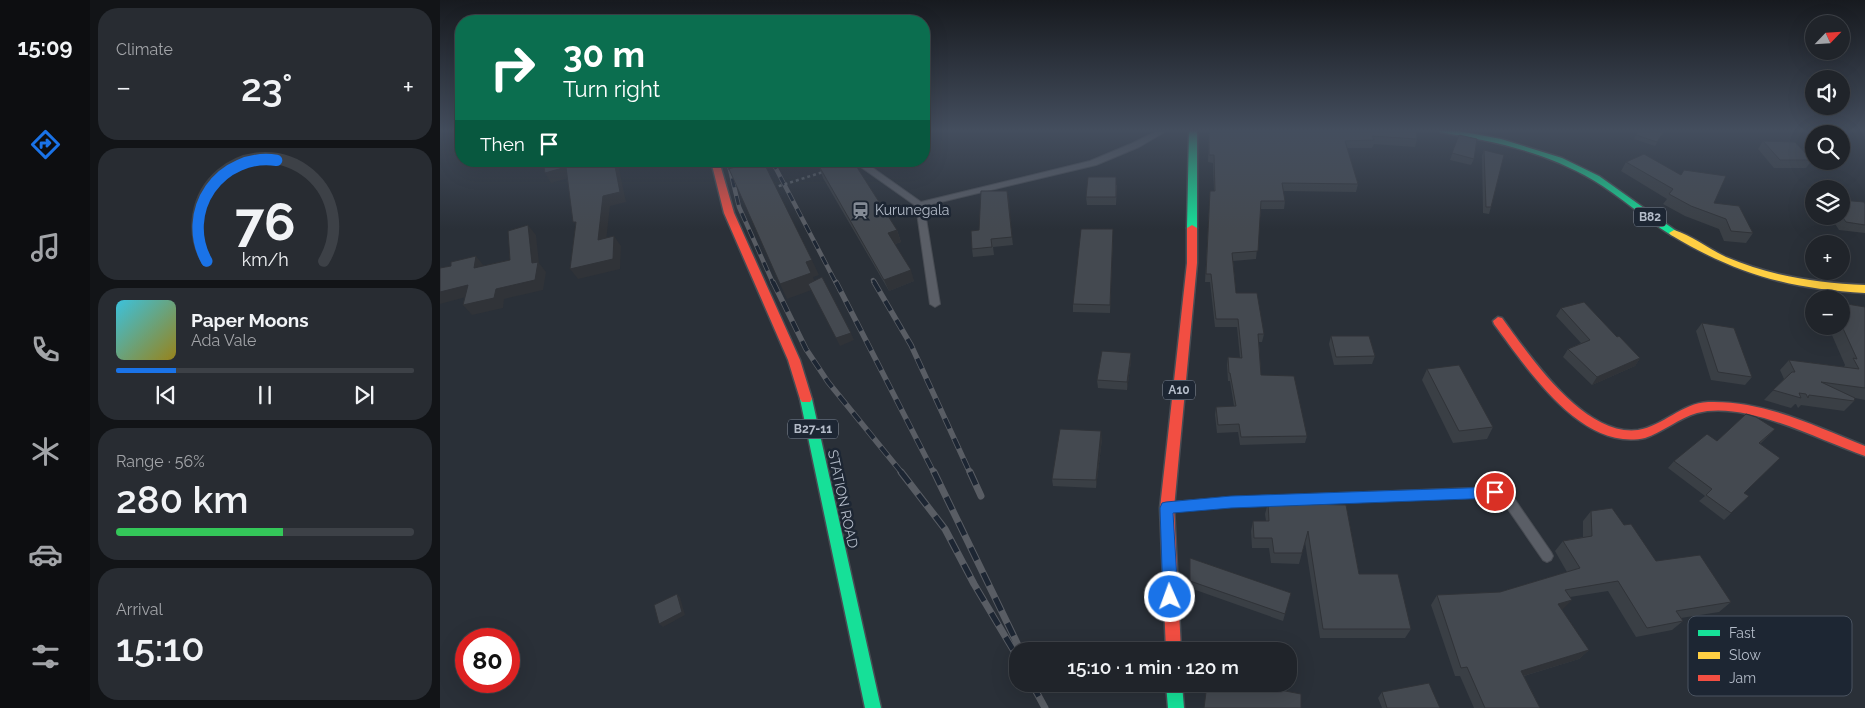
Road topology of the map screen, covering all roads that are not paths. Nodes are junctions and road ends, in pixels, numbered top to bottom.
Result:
1 (1093, 163) edge
2 (1193, 163) edge
3 (1567, 163) edge
4 (717, 167) edge
5 (866, 167) edge
6 (920, 205) junction
7 (1865, 289) edge
8 (935, 304) dead end
9 (1498, 321) dead end
10 (1865, 450) edge
11 (1166, 508) junction
12 (1547, 556) dead end
13 (1173, 642) edge
14 (1175, 692) edge
15 (873, 708) edge
16 (1176, 708) edge

1 - 6 lane
2 - 11 main road, A10
3 - 7 main road, B82
4 - 15 main road, STATION ROAD / B27-11
5 - 6 lane
6 - 8 lane
9 - 10 main road
11 - 12 lane
11 - 13 main road, A10
14 - 16 main road

